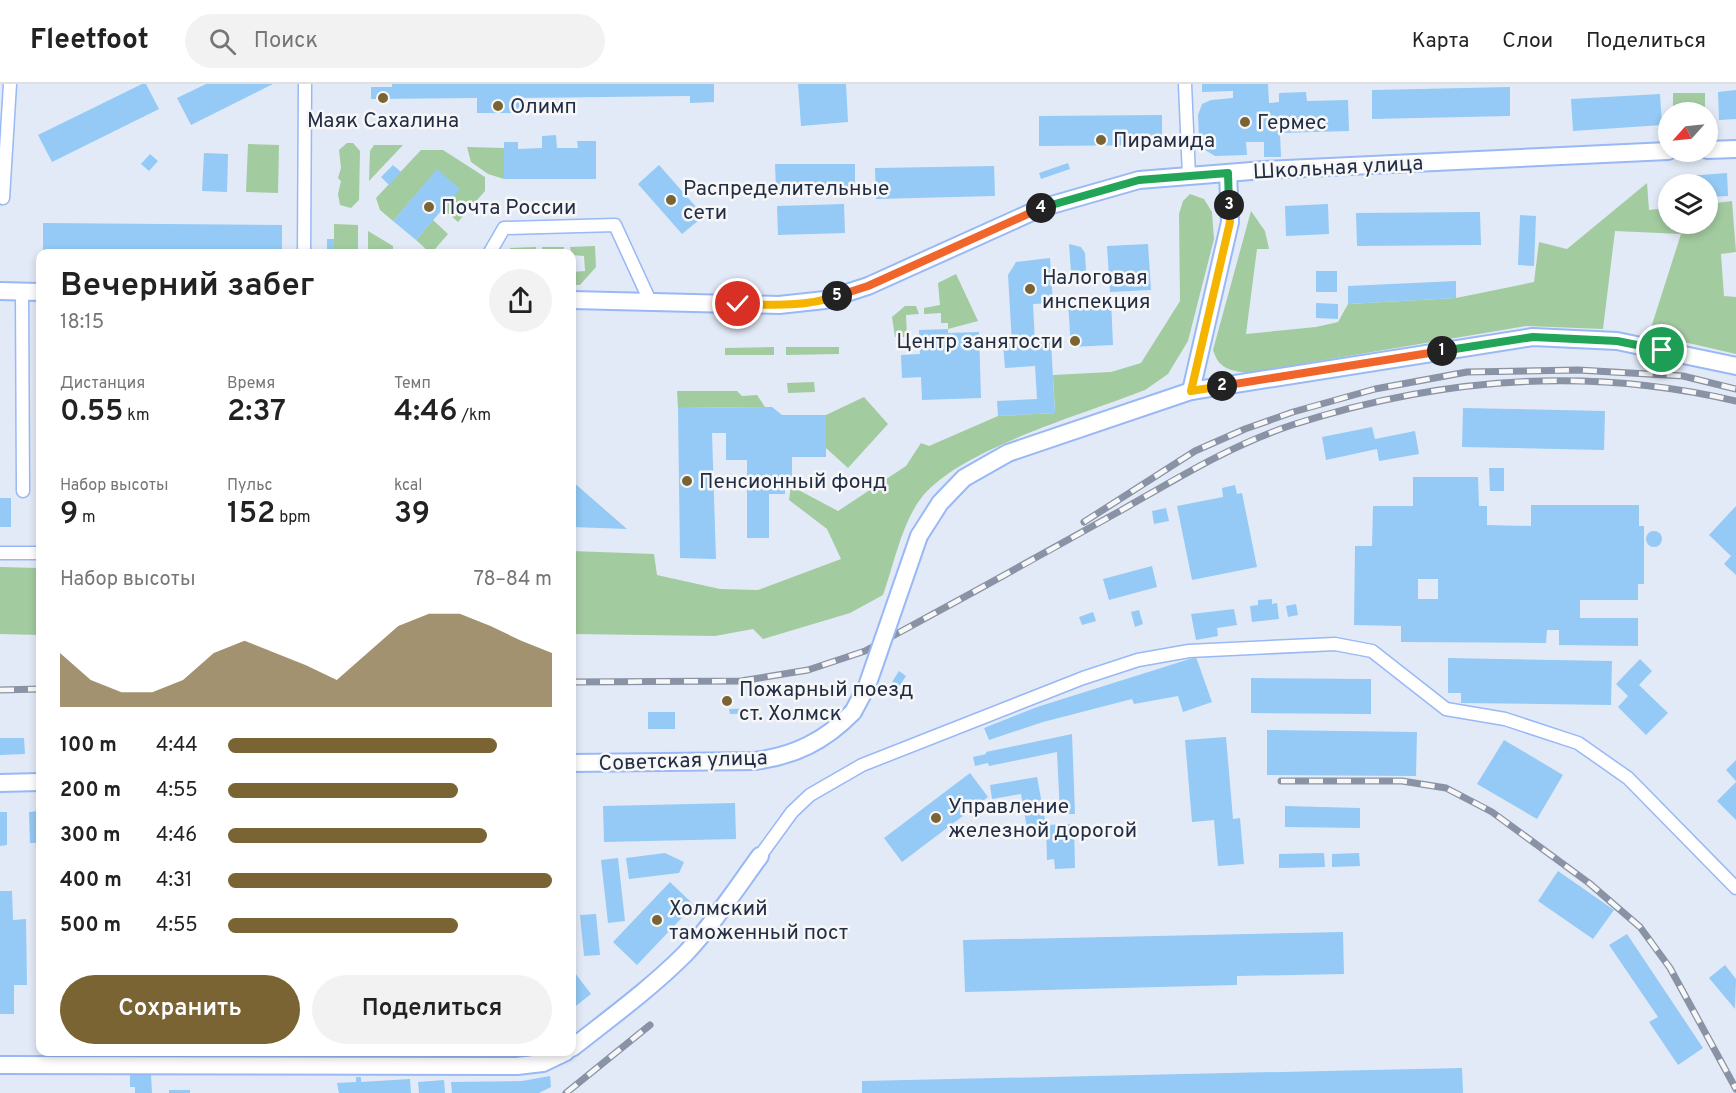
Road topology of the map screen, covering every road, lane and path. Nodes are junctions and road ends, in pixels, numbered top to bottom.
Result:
1 (10, 84) edge
2 (305, 84) edge
3 (1185, 84) edge
4 (1736, 149) edge
5 (1718, 150) edge
6 (1658, 152) edge
7 (1228, 173) junction
8 (1189, 176) junction
9 (3, 198) dead end
10 (304, 249) edge
11 (492, 249) edge
12 (0, 291) edge
13 (22, 292) junction
14 (36, 292) edge
15 (576, 300) edge
16 (650, 301) junction
17 (1736, 366) edge
18 (1191, 391) junction
19 (23, 491) dead end
20 (0, 553) edge
21 (36, 553) edge
22 (576, 763) edge
23 (36, 782) edge
24 (0, 783) edge
25 (760, 856) joint
26 (1736, 888) edge
27 (576, 1045) edge
28 (558, 1056) edge
29 (327, 1059) edge
30 (0, 1065) edge

1 - 9 street
2 - 10 street
3 - 8 street
4 - 5 main road
6 - 7 main road, Школьная улица
7 - 8 main road, Школьная улица
7 - 18 main road
8 - 16 main road, Школьная улица
11 - 16 street
12 - 13 main road
13 - 14 main road
13 - 19 street
15 - 16 main road, Школьная улица
17 - 18 main road
18 - 22 main road, Советская улица, bridge
20 - 21 street
23 - 24 main road
25 - 26 street
25 - 27 main road
28 - 29 main road
29 - 30 main road

